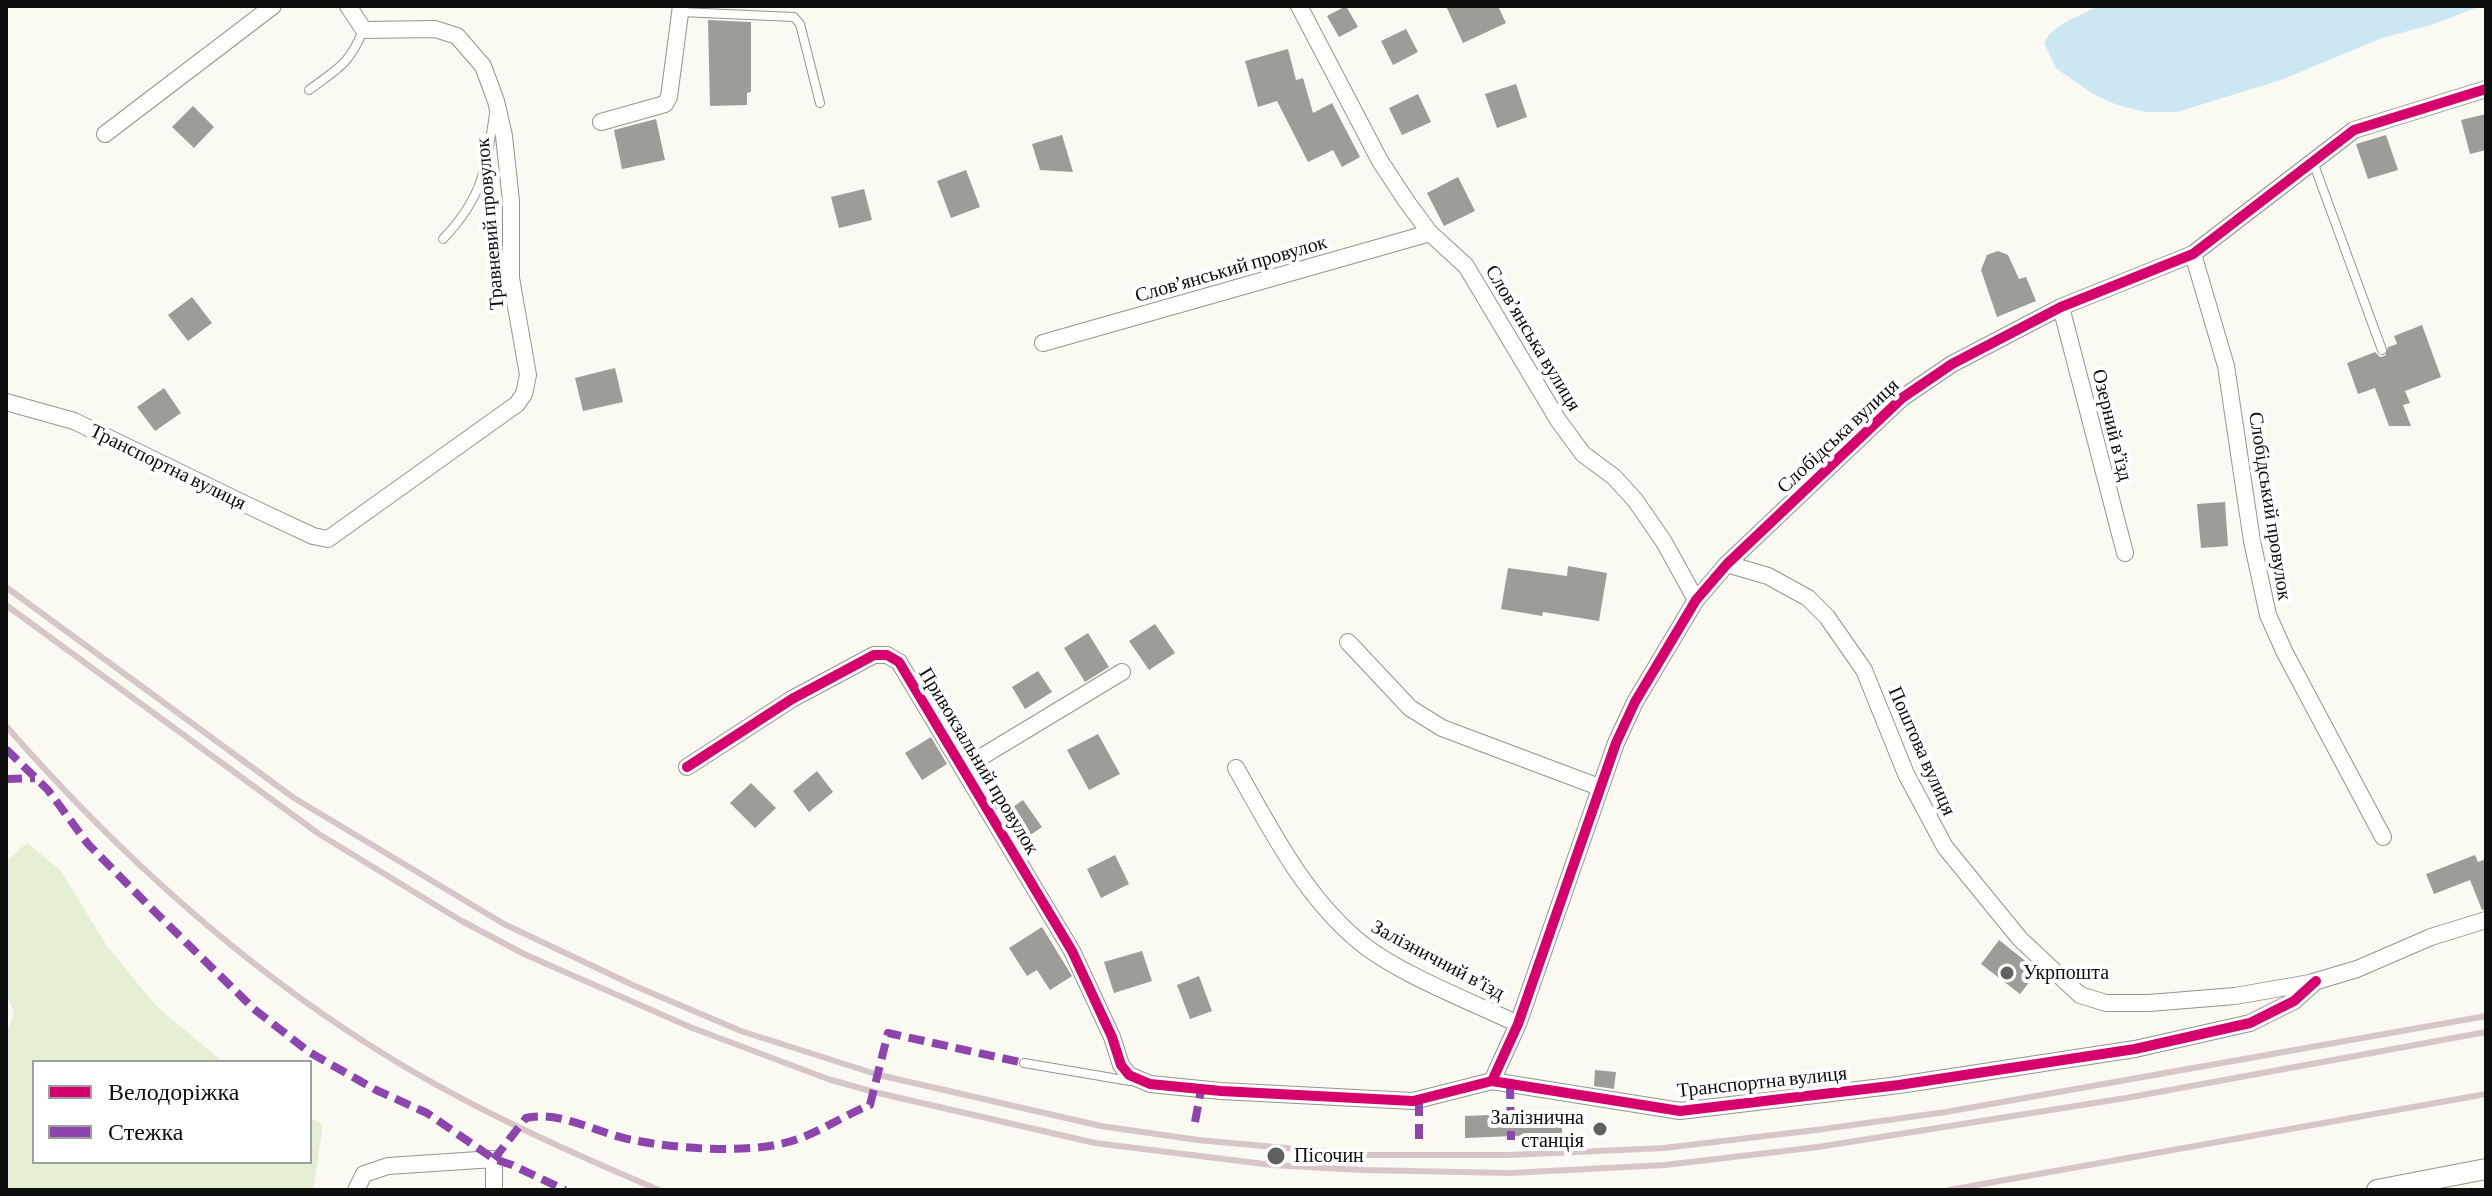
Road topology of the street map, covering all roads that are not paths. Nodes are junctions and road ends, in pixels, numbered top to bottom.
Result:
1 (273, 6) edge
2 (348, 6) edge
3 (1299, 6) edge
4 (681, 9) edge
5 (364, 30) junction
6 (2486, 89) edge
7 (309, 90) dead end
8 (496, 101) junction
9 (820, 103) dead end
10 (601, 122) dead end
11 (105, 134) dead end
12 (2313, 162) junction
13 (1430, 233) junction
14 (443, 239) dead end
15 (2193, 254) junction
16 (2061, 307) junction
17 (1043, 343) dead end
18 (2382, 350) dead end
19 (6, 402) edge
20 (328, 539) joint
21 (2125, 553) dead end
22 (1727, 564) junction
23 (1696, 600) junction
24 (1348, 642) dead end
25 (1122, 672) dead end
26 (687, 767) dead end
27 (963, 768) junction
28 (1236, 768) dead end
29 (1599, 787) junction
30 (2383, 837) dead end
31 (2486, 920) edge
32 (2316, 981) junction
33 (1518, 1024) junction
34 (1024, 1063) dead end
35 (1492, 1081) junction
36 (1150, 1084) junction
37 (2486, 1169) edge
38 (356, 1190) edge
39 (494, 1190) edge
40 (2377, 1190) edge

1 - 11 street
2 - 5 street
3 - 13 street, Слов’янська вулиця
4 - 9 lane
4 - 10 street
5 - 7 lane
5 - 8 street, Травневий провулок
6 - 12 street, Слобідська вулиця
8 - 14 lane
8 - 20 street, Травневий провулок
12 - 15 street, Слобідська вулиця
12 - 18 lane
13 - 17 street, Слов’янський провулок
13 - 23 street, Слов’янська вулиця
15 - 16 street, Слобідська вулиця
15 - 30 street, Слобідський провулок
16 - 21 street, Озерний в’їзд
16 - 22 street, Слобідська вулиця
19 - 20 street, Транспортна вулиця
22 - 23 street, Слобідська вулиця
22 - 32 street, Поштова вулиця
23 - 29 street, Слобідська вулиця
24 - 29 street
25 - 27 street, Привокзальний провулок
26 - 27 street, Привокзальний провулок
27 - 36 street, Привокзальний провулок
28 - 33 street, Залізничний в’їзд
29 - 33 street, Слобідська вулиця
31 - 32 street, Транспортна вулиця
32 - 35 street, Транспортна вулиця
33 - 35 street, Слобідська вулиця
34 - 36 lane
35 - 36 street, Транспортна вулиця
37 - 40 street
38 - 39 street

